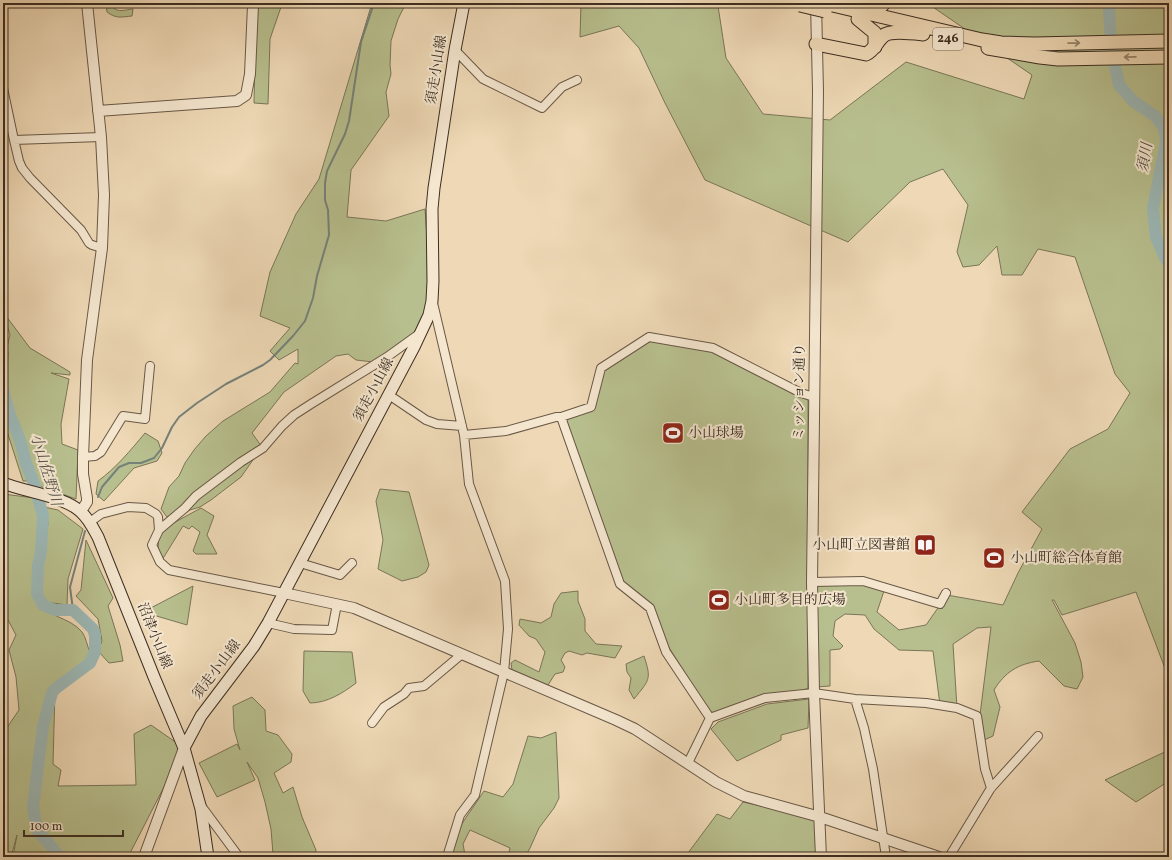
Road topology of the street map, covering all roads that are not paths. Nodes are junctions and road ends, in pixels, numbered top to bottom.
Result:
1 (87, 3) edge
2 (464, 3) edge
3 (840, 3) edge
4 (884, 3) edge
5 (887, 3) edge
6 (253, 4) edge
7 (795, 4) edge
8 (823, 5) edge
9 (858, 19) junction
10 (899, 20) junction
11 (923, 34) junction
12 (1169, 41) edge
13 (816, 44) junction
14 (875, 47) junction
15 (455, 50) junction
16 (1169, 57) edge
17 (577, 80) dead end
18 (3, 88) edge
19 (98, 111) junction
20 (6, 115) edge
21 (101, 136) junction
22 (14, 140) junction
23 (102, 248) junction
24 (432, 301) junction
25 (422, 332) junction
26 (150, 366) dead end
27 (389, 395) junction
28 (814, 397) junction
29 (561, 417) junction
30 (463, 430) junction
31 (83, 457) junction
32 (3, 482) edge
33 (81, 511) junction
34 (90, 522) junction
35 (159, 530) junction
36 (300, 563) junction
37 (352, 563) dead end
38 (812, 582) junction
39 (946, 593) dead end
40 (284, 594) junction
41 (337, 604) junction
42 (268, 623) junction
43 (462, 654) junction
44 (504, 672) junction
45 (814, 693) junction
46 (855, 699) junction
47 (710, 718) junction
48 (372, 723) dead end
49 (1038, 736) dead end
50 (184, 748) junction
51 (688, 764) junction
52 (991, 788) junction
53 (200, 805) junction
54 (820, 817) junction
55 (883, 837) junction
56 (144, 857) edge
57 (208, 857) edge
58 (239, 857) edge
59 (447, 857) edge
60 (821, 857) edge
61 (886, 857) edge
62 (940, 857) edge
63 (949, 857) edge

1 - 19 street
2 - 15 main road, 須走小山線
3 - 4 highway
5 - 10 highway
6 - 19 street
7 - 8 highway, 246, bridge
8 - 9 highway, 246
8 - 10 highway, 246
8 - 13 street, ミッション通り
9 - 11 highway, 246
9 - 14 highway
10 -> 12 highway, 246
11 - 14 highway
16 -> 11 highway, 246
13 - 14 highway
13 - 28 street, ミッション通り
15 - 17 street
15 - 24 main road, 須走小山線
18 - 20 street
19 - 21 street
20 - 22 street
21 - 22 street
21 - 23 street
22 - 23 street
23 - 31 street
24 - 25 main road, 須走小山線
24 - 30 street
25 - 27 main road, 須走小山線
25 - 35 street
26 - 31 street
27 - 30 street
27 - 36 main road, 須走小山線
28 - 29 street
28 - 38 street, ミッション通り
29 - 30 street
29 - 47 street
30 - 44 street
31 - 33 street
32 - 33 main road, 沼津小山線
33 - 34 main road, 沼津小山線
34 - 35 street
34 - 50 main road, 沼津小山線
35 - 40 street
36 - 37 street
36 - 40 main road, 須走小山線
38 - 39 street
38 - 45 street, ミッション通り
40 - 41 street
40 - 42 main road, 須走小山線
41 - 42 street
41 - 43 street
42 - 50 main road, 須走小山線
43 - 44 street
43 - 48 street
44 - 51 street
44 - 59 street
45 - 46 street
45 - 47 street
45 - 54 street, ミッション通り
46 - 52 street
46 - 55 street
47 - 51 street
49 - 52 street
50 - 53 main road, 沼津小山線
50 - 56 street
51 - 54 street
52 - 63 street
53 - 57 main road, 沼津小山線
53 - 58 street
54 - 55 street
54 - 60 street, ミッション通り
55 - 61 street
55 - 62 street

